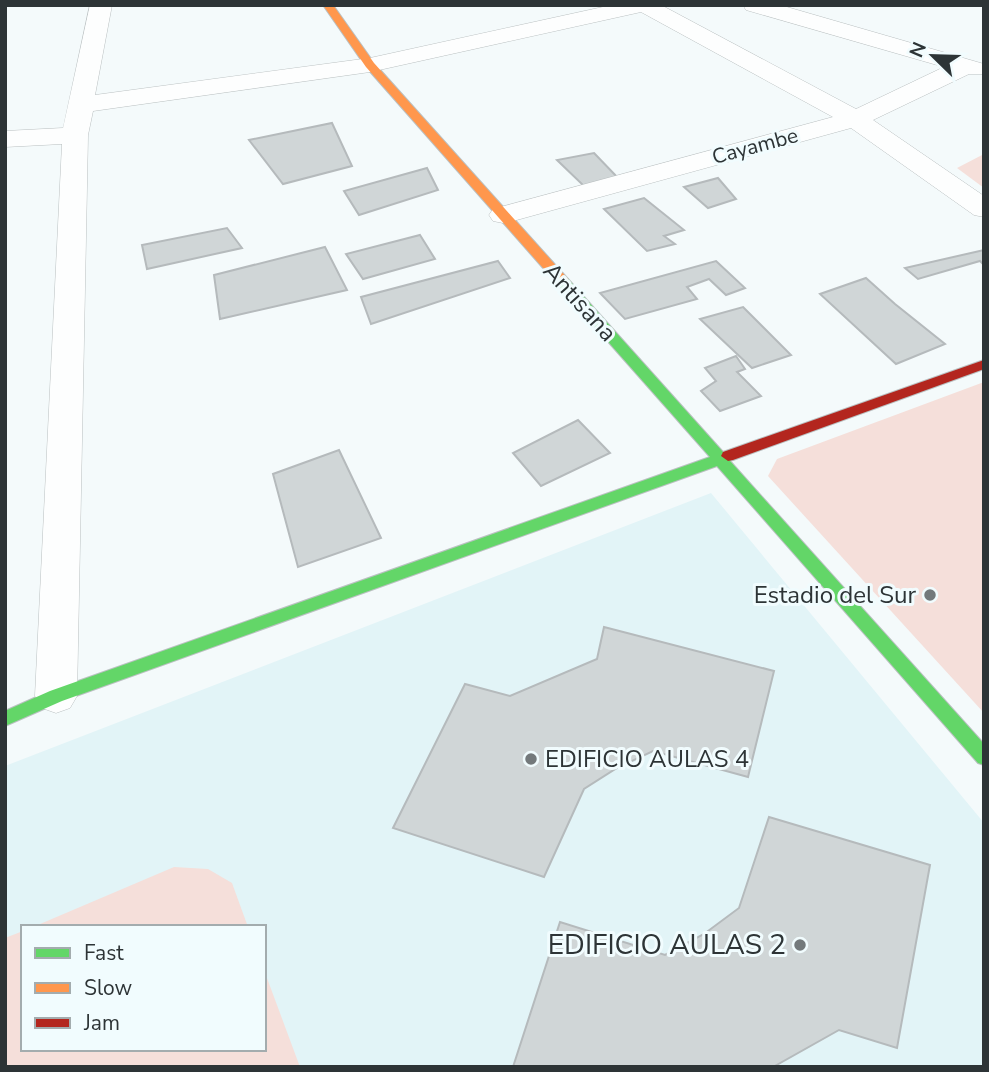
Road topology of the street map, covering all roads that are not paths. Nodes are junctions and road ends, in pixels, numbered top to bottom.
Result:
1 (101, 5) edge
2 (328, 5) edge
3 (644, 5) edge
4 (754, 5) edge
5 (370, 65) junction
6 (975, 69) edge
7 (856, 119) junction
8 (78, 120) junction
9 (5, 139) edge
10 (984, 208) edge
11 (503, 215) junction
12 (984, 364) edge
13 (719, 459) junction
14 (55, 696) junction
15 (5, 719) edge
16 (984, 757) edge

1 - 8 street
2 - 5 street, Antisana
3 - 5 street
3 - 7 street
4 - 6 street
5 - 8 street
5 - 11 street, Antisana
6 - 7 street, Cayambe
7 - 10 street
7 - 11 street, Cayambe
8 - 9 street
8 - 14 street
11 - 13 street, Antisana
12 - 13 street
13 - 14 street
13 - 16 street, Antisana
14 - 15 street

